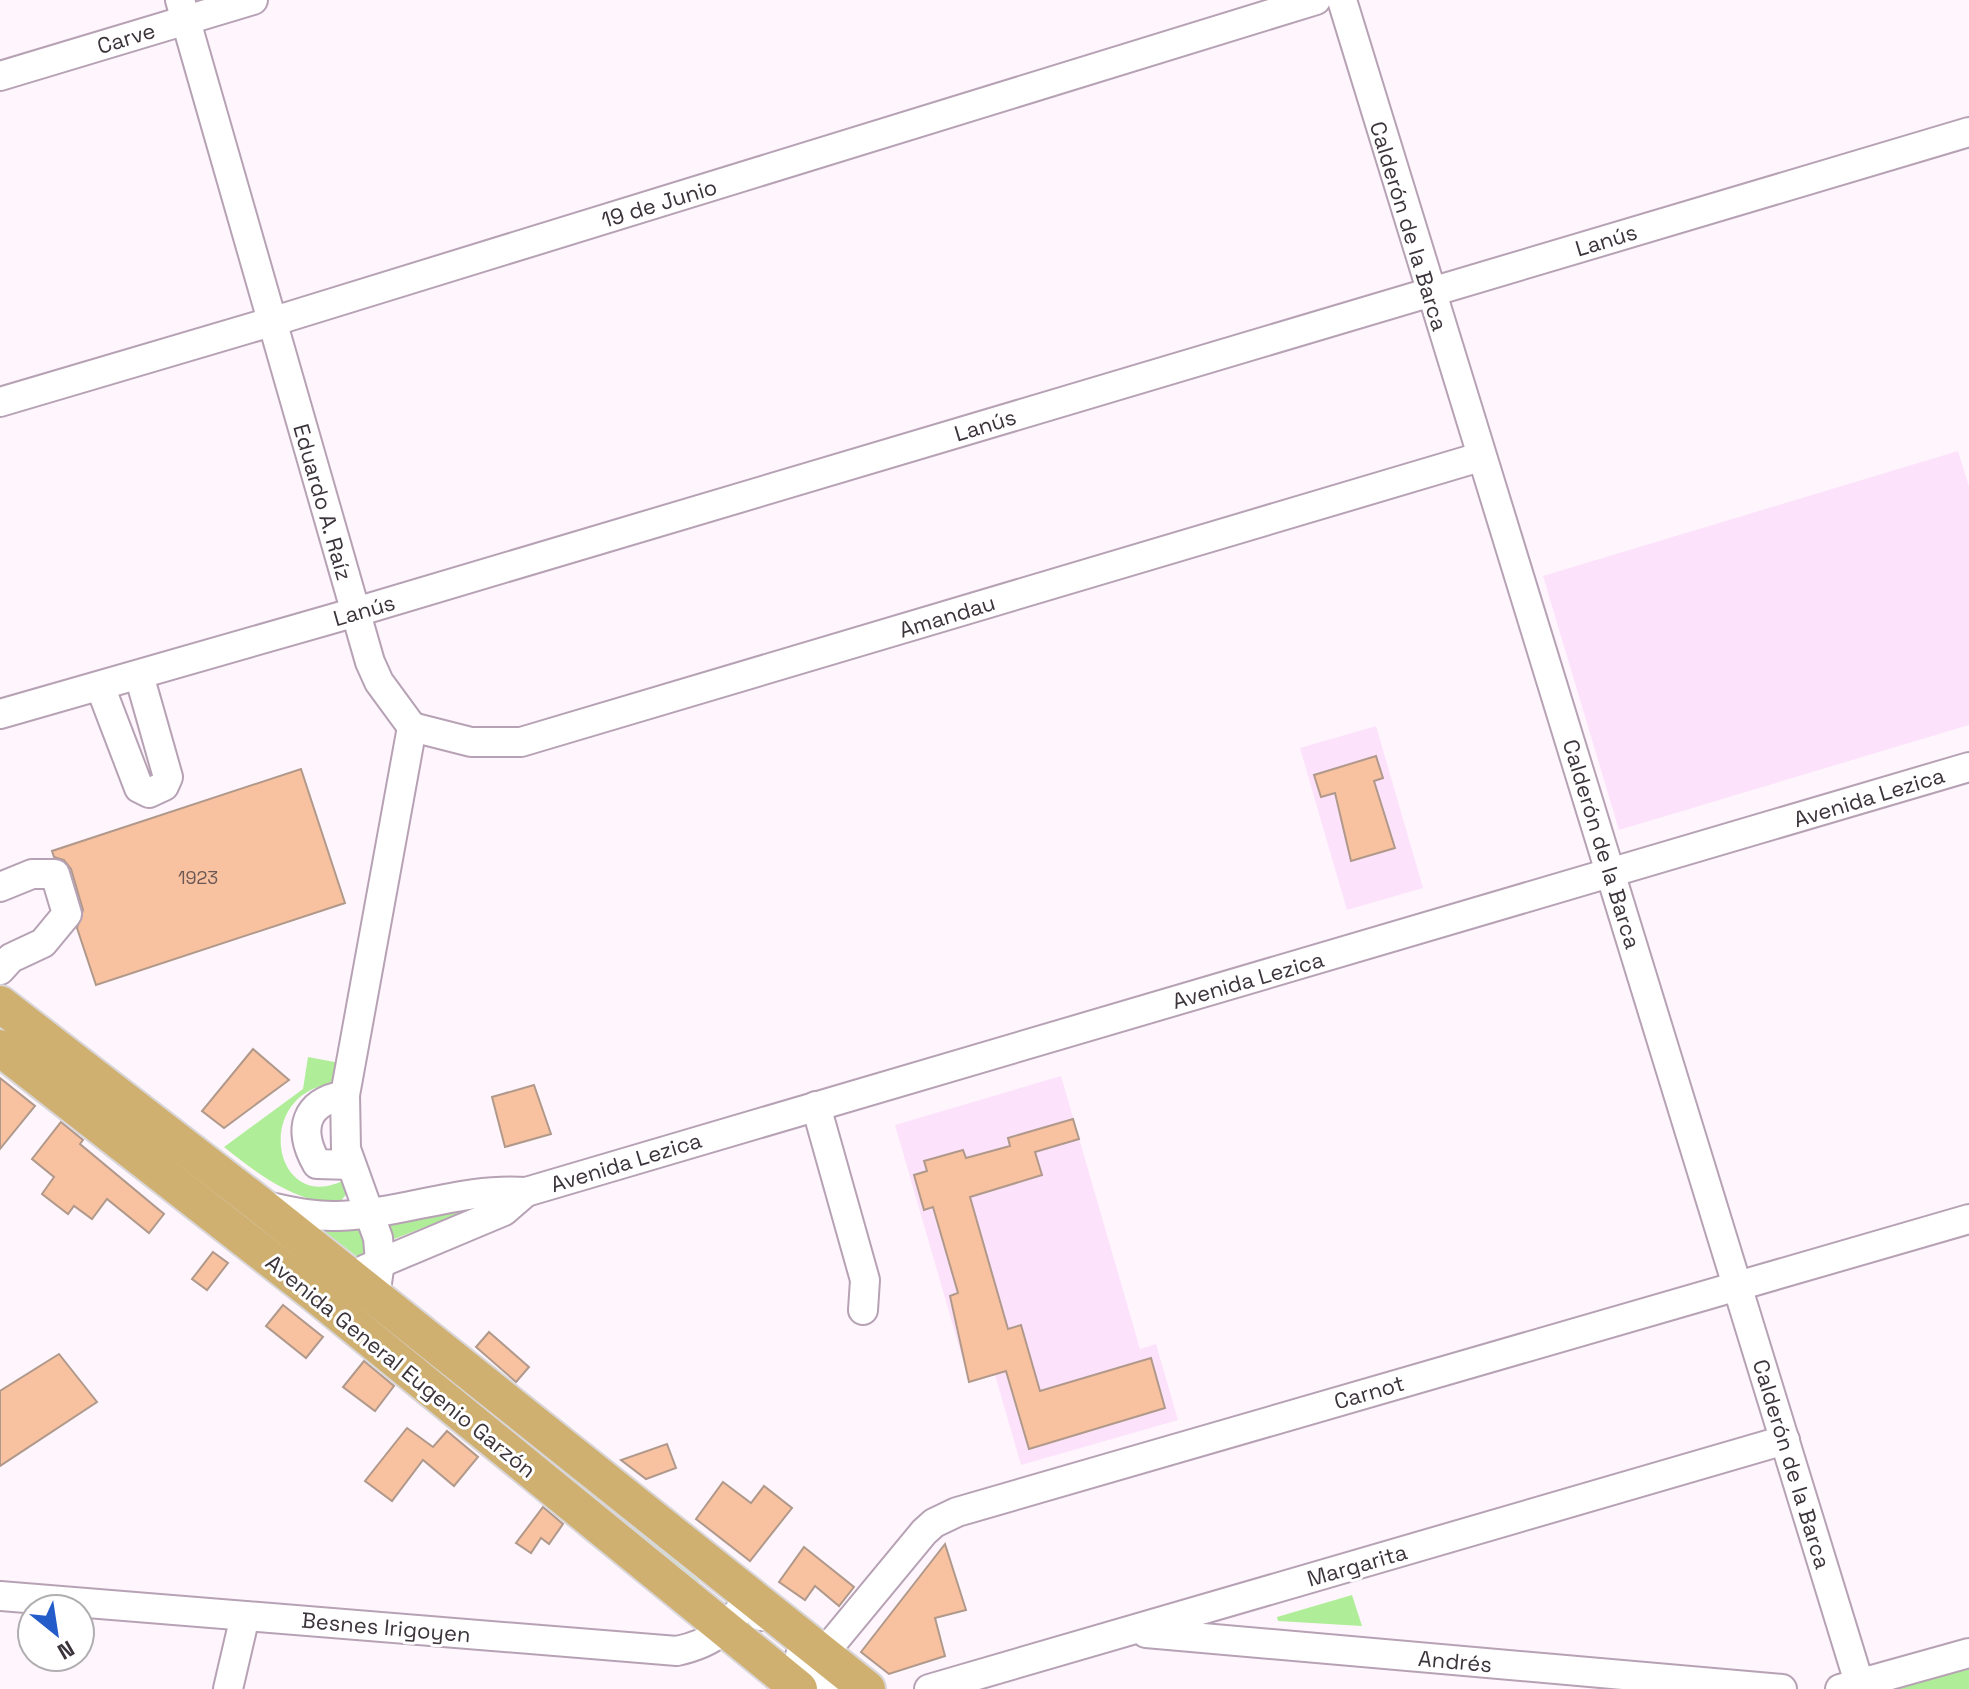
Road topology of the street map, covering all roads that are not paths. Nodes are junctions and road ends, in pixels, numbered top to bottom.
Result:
1 (253, 0) edge
2 (1316, 0) edge
3 (1342, 0) edge
4 (182, 10) edge
5 (0, 76) edge
6 (1969, 132) edge
7 (1429, 293) junction
8 (271, 322) junction
9 (0, 402) edge
10 (1480, 457) junction
11 (356, 612) junction
12 (139, 675) junction
13 (100, 686) junction
14 (0, 714) edge
15 (412, 727) junction
16 (1969, 767) edge
17 (1612, 874) junction
18 (0, 887) edge
19 (0, 970) edge
20 (0, 1004) edge
21 (0, 1048) edge
22 (345, 1095) junction
23 (816, 1106) junction
24 (351, 1165) junction
25 (526, 1192) junction
26 (260, 1205) junction
27 (370, 1213) junction
28 (1969, 1219) edge
29 (368, 1279) junction
30 (1738, 1285) junction
31 (315, 1294) junction
32 (863, 1310) dead end
33 (1785, 1440) junction
34 (0, 1596) edge
35 (750, 1597) junction
36 (245, 1616) junction
37 (726, 1629) junction
38 (1129, 1632) junction
39 (824, 1653) junction
40 (1969, 1653) edge
41 (1853, 1687) edge
42 (228, 1689) edge
43 (799, 1689) edge
44 (837, 1689) edge
45 (867, 1689) edge
46 (929, 1689) edge
47 (1782, 1689) edge

1 - 4 street, Carve
2 - 8 street, 19 de Junio
3 - 7 street, Calderón de la Barca
4 - 5 street, Carve
4 - 8 street, Eduardo A. Raíz
6 - 7 street, Lanús
7 - 10 street, Calderón de la Barca
7 - 11 street, Lanús
8 - 9 street, 19 de Junio
8 - 11 street, Eduardo A. Raíz
10 - 15 street, Amandau
10 - 17 street, Calderón de la Barca
11 - 12 street, Lanús
11 - 15 street, Eduardo A. Raíz
12 - 13 street, Lanús
12 - 13 street
13 - 14 street, Lanús
15 - 22 street
16 - 17 street, Avenida Lezica
17 - 23 street, Avenida Lezica
17 - 30 street, Calderón de la Barca
18 - 19 street
20 - 26 main road, Avenida General Eugenio Garzón
21 - 31 main road, Avenida General Eugenio Garzón
22 - 24 street
22 - 24 street
23 - 25 street, Avenida Lezica
23 - 32 street
24 - 27 street
25 - 27 street, Avenida Lezica
25 - 29 street, Avenida Lezica
26 - 27 street, Avenida Lezica
26 - 29 main road, Avenida General Eugenio Garzón
27 - 29 street
28 - 30 street, Carnot
29 - 31 street, Avenida Lezica
29 - 35 main road, Avenida General Eugenio Garzón
30 - 33 street, Calderón de la Barca
30 - 39 street, Carnot
31 - 37 main road, Avenida General Eugenio Garzón
33 - 38 street, Margarita
33 - 41 street, Calderón de la Barca
34 - 36 street, Besnes Irigoyen
35 - 37 street, Besnes Irigoyen
35 - 39 main road, Avenida General Eugenio Garzón
35 - 44 street, Avenida General Eugenio Garzón
36 - 37 street, Besnes Irigoyen
36 - 42 street
37 - 43 main road, Avenida General Eugenio Garzón
38 - 46 street, Margarita
38 - 47 street, Andrés
39 - 45 main road, Avenida General Eugenio Garzón
40 - 41 street

